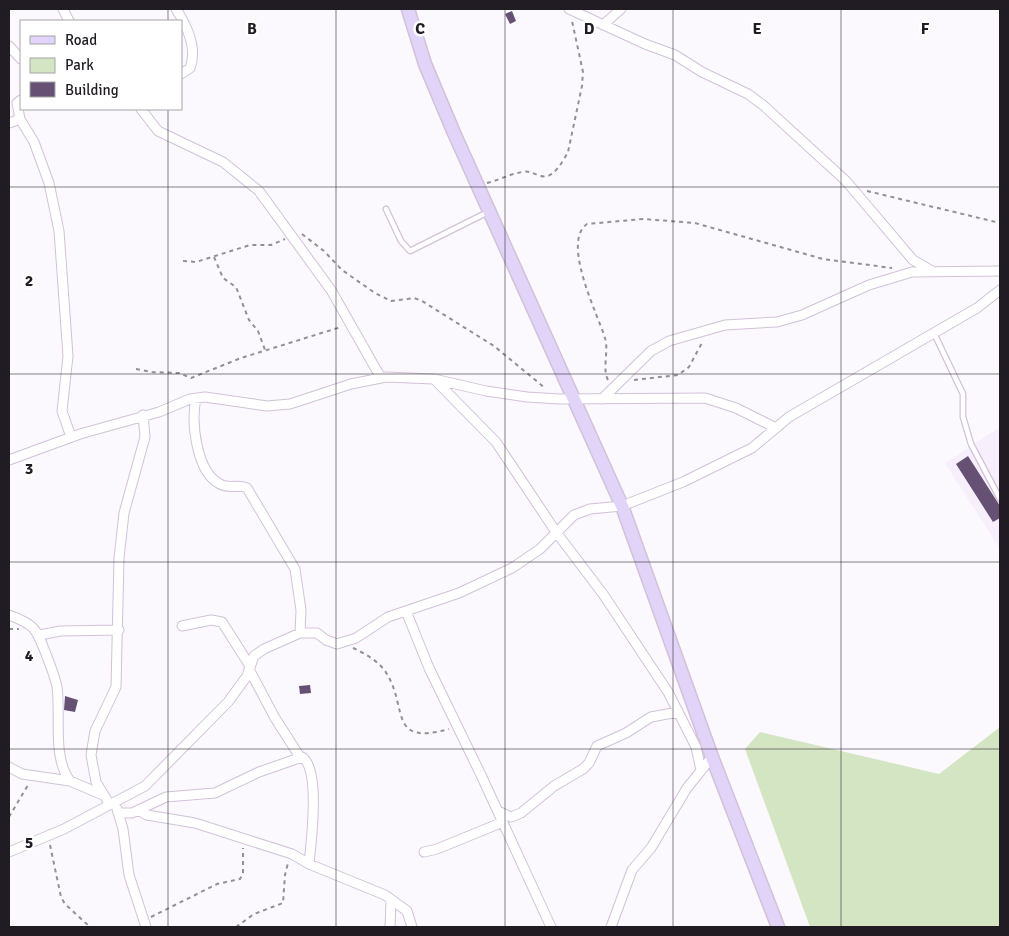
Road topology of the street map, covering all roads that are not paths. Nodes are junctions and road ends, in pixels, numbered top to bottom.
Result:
1 (408, 9) edge
2 (570, 9) edge
3 (621, 9) edge
4 (182, 21) edge
5 (603, 24) junction
6 (9, 46) edge
7 (20, 58) edge
8 (182, 73) edge
9 (20, 101) edge
10 (142, 110) edge
11 (20, 119) junction
12 (9, 123) edge
13 (386, 209) dead end
14 (490, 212) junction
15 (932, 271) junction
16 (1000, 271) edge
17 (1000, 290) edge
18 (934, 333) junction
19 (381, 378) junction
20 (434, 379) junction
21 (196, 398) junction
22 (574, 399) junction
23 (602, 399) junction
24 (142, 415) junction
25 (776, 428) junction
26 (71, 437) junction
27 (9, 460) edge
28 (1000, 499) edge
29 (622, 506) junction
30 (556, 532) junction
31 (406, 611) junction
32 (9, 615) edge
33 (182, 626) dead end
34 (119, 630) junction
35 (300, 633) junction
36 (40, 635) junction
37 (250, 667) junction
38 (678, 712) junction
39 (300, 757) junction
40 (712, 758) junction
41 (9, 767) edge
42 (702, 770) junction
43 (70, 781) junction
44 (103, 795) junction
45 (112, 804) junction
46 (138, 810) junction
47 (498, 811) junction
48 (118, 813) junction
49 (502, 822) junction
50 (9, 852) edge
51 (424, 852) dead end
52 (309, 864) junction
53 (391, 900) junction
54 (145, 923) edge
55 (390, 927) edge
56 (412, 927) edge
57 (551, 927) edge
58 (611, 927) edge
59 (778, 927) edge

1 - 14 main road
2 - 5 street
3 - 5 street
4 - 8 street
5 - 15 street
6 - 7 street
9 - 11 street
10 - 19 street
11 - 12 street
11 - 26 street
13 - 14 lane
14 - 22 main road
15 - 16 street
15 - 23 street
17 - 18 street
18 - 25 street
18 - 28 lane
19 - 20 street
19 - 21 street
20 - 22 street
20 - 30 street
21 - 24 street
21 - 35 street
22 - 23 street
22 - 29 main road
23 - 25 street
24 - 26 street
24 - 34 street
25 - 29 street
26 - 27 street
29 - 30 street
29 - 40 main road
30 - 31 street
30 - 38 street
31 - 35 street
31 - 47 street
32 - 36 street
33 - 37 street
34 - 36 street
34 - 44 street
35 - 37 street
36 - 43 street
37 - 39 street
37 - 45 street
38 - 42 street
38 - 47 street
39 - 46 street
39 - 52 street
40 - 42 street
40 - 59 main road
41 - 43 street
42 - 58 street
43 - 44 street
44 - 45 street
45 - 48 street
45 - 50 street
46 - 48 street
46 - 52 street
47 - 49 street
48 - 54 street
49 - 51 street
49 - 57 street
52 - 53 street
53 - 55 street
53 - 56 street

